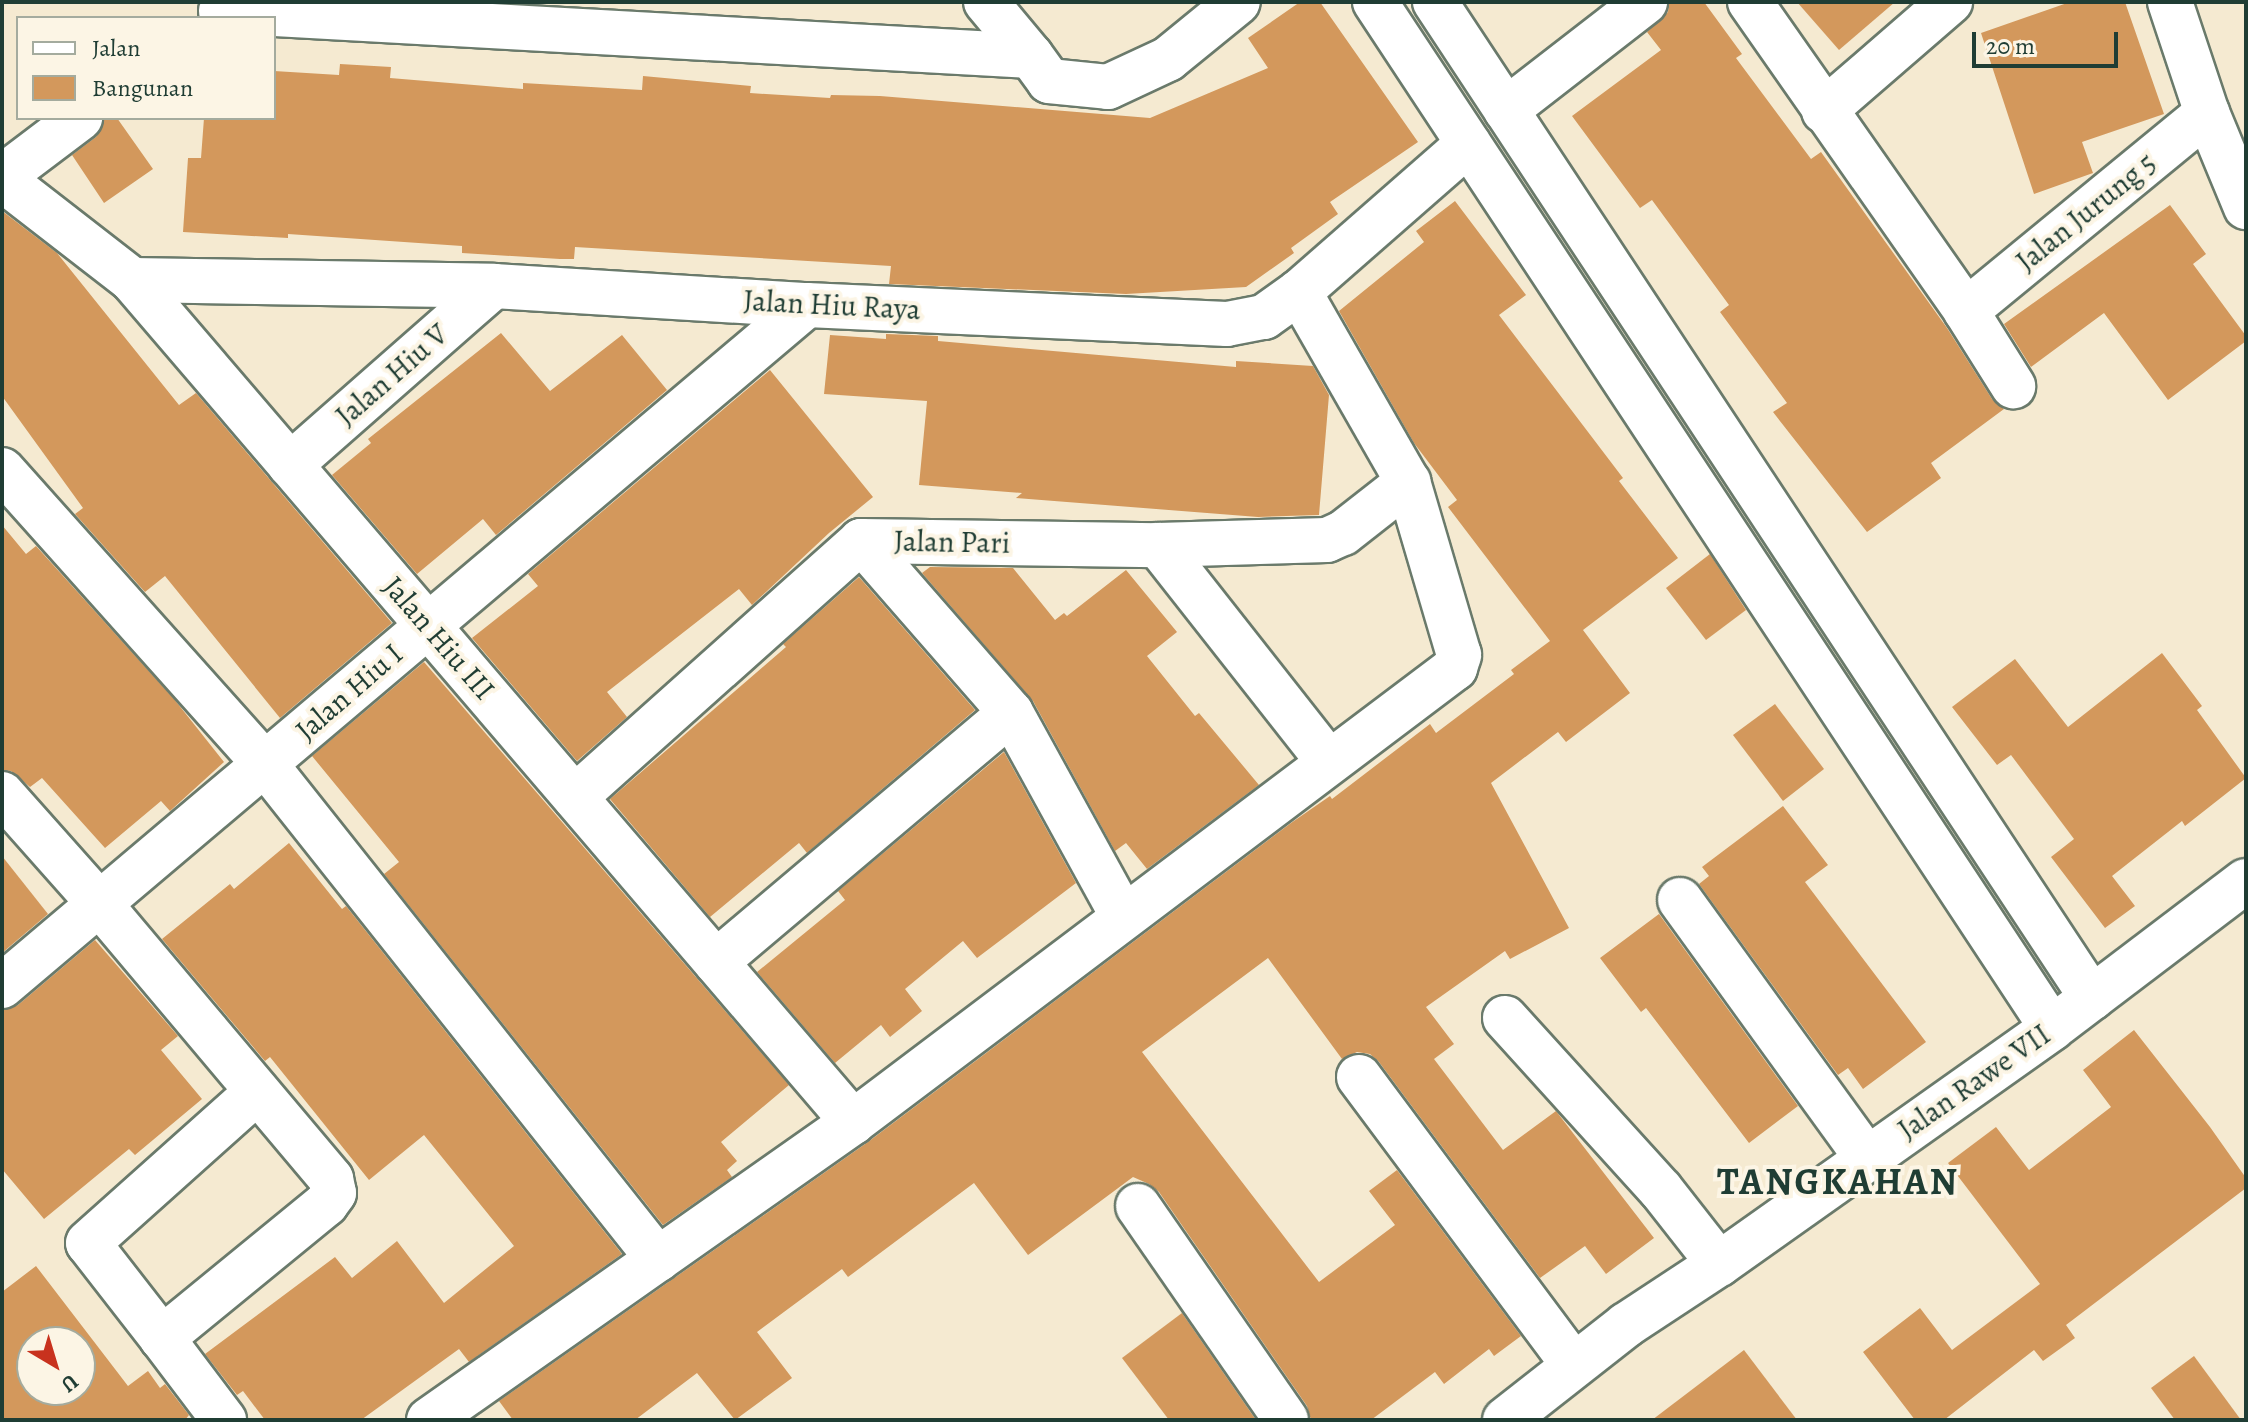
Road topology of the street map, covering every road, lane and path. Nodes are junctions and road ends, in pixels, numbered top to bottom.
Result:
1 (986, 2) edge
2 (1238, 2) edge
3 (1375, 2) edge
4 (1435, 2) edge
5 (1645, 2) edge
6 (1750, 2) edge
7 (1950, 2) edge
8 (2170, 2) edge
9 (215, 10) edge
10 (1031, 56) junction
11 (1506, 110) junction
12 (1824, 111) junction
13 (2207, 113) junction
14 (77, 120) edge
15 (1468, 144) junction
16 (2, 178) edge
17 (2246, 207) edge
18 (132, 280) junction
19 (494, 286) junction
20 (1299, 292) junction
21 (807, 305) junction
22 (1966, 311) junction
23 (2013, 386) dead end
24 (290, 465) junction
25 (2, 470) edge
26 (1408, 482) junction
27 (861, 541) junction
28 (1158, 545) junction
29 (427, 624) junction
30 (1011, 713) junction
31 (1328, 761) junction
32 (266, 765) junction
33 (2, 794) edge
34 (575, 797) junction
35 (2246, 881) edge
36 (1680, 900) dead end
37 (98, 902) junction
38 (1123, 917) junction
39 (716, 962) junction
40 (2, 986) edge
41 (2092, 998) junction
42 (1505, 1018) dead end
43 (2052, 1028) junction
44 (1359, 1077) dead end
45 (257, 1092) junction
46 (853, 1122) junction
47 (1867, 1158) junction
48 (1138, 1206) dead end
49 (658, 1259) junction
50 (1719, 1264) junction
51 (162, 1338) junction
52 (1574, 1365) junction
53 (224, 1420) edge
54 (429, 1420) edge
55 (1286, 1420) edge
56 (1505, 1420) edge

1 - 10 street
2 - 10 street
3 - 15 street
4 - 11 street
5 - 11 street
6 - 12 street
7 - 12 street
8 - 13 street
9 - 10 street
11 - 41 street
12 - 22 street
13 - 17 street
13 - 22 street, Jalan Jurung 5
14 - 16 street
15 - 20 street, Jalan Hiu Raya
15 - 43 street
16 - 18 street, Jalan Hiu III
18 - 19 street, Jalan Hiu Raya
18 - 24 street, Jalan Hiu III
19 - 21 street, Jalan Hiu Raya
19 - 24 street, Jalan Hiu V
20 - 21 street, Jalan Hiu Raya
20 - 26 street
21 - 29 street, Jalan Hiu I
22 - 23 street
24 - 29 street, Jalan Hiu III
25 - 32 street
26 - 28 street, Jalan Pari
26 - 31 street
27 - 28 street, Jalan Pari
27 - 30 street
27 - 34 street, Jalan Pari
28 - 31 street
29 - 32 street, Jalan Hiu I
29 - 34 street, Jalan Hiu III
30 - 38 street
30 - 39 street
31 - 38 street
32 - 37 street, Jalan Hiu I
32 - 49 street
33 - 37 street
34 - 39 street, Jalan Hiu III
35 - 41 street, Jalan Rawe VII
36 - 47 street
37 - 40 street, Jalan Hiu I
37 - 45 street
38 - 46 street
39 - 46 street, Jalan Hiu III
41 - 43 street, Jalan Rawe VII
42 - 50 street
43 - 47 street, Jalan Rawe VII
44 - 52 street
45 - 51 street
45 - 51 street
46 - 49 street
47 - 50 street, Jalan Rawe VII
48 - 55 street
49 - 54 street
50 - 52 street, Jalan Rawe VII
51 - 53 street
52 - 56 street, Jalan Rawe VII

